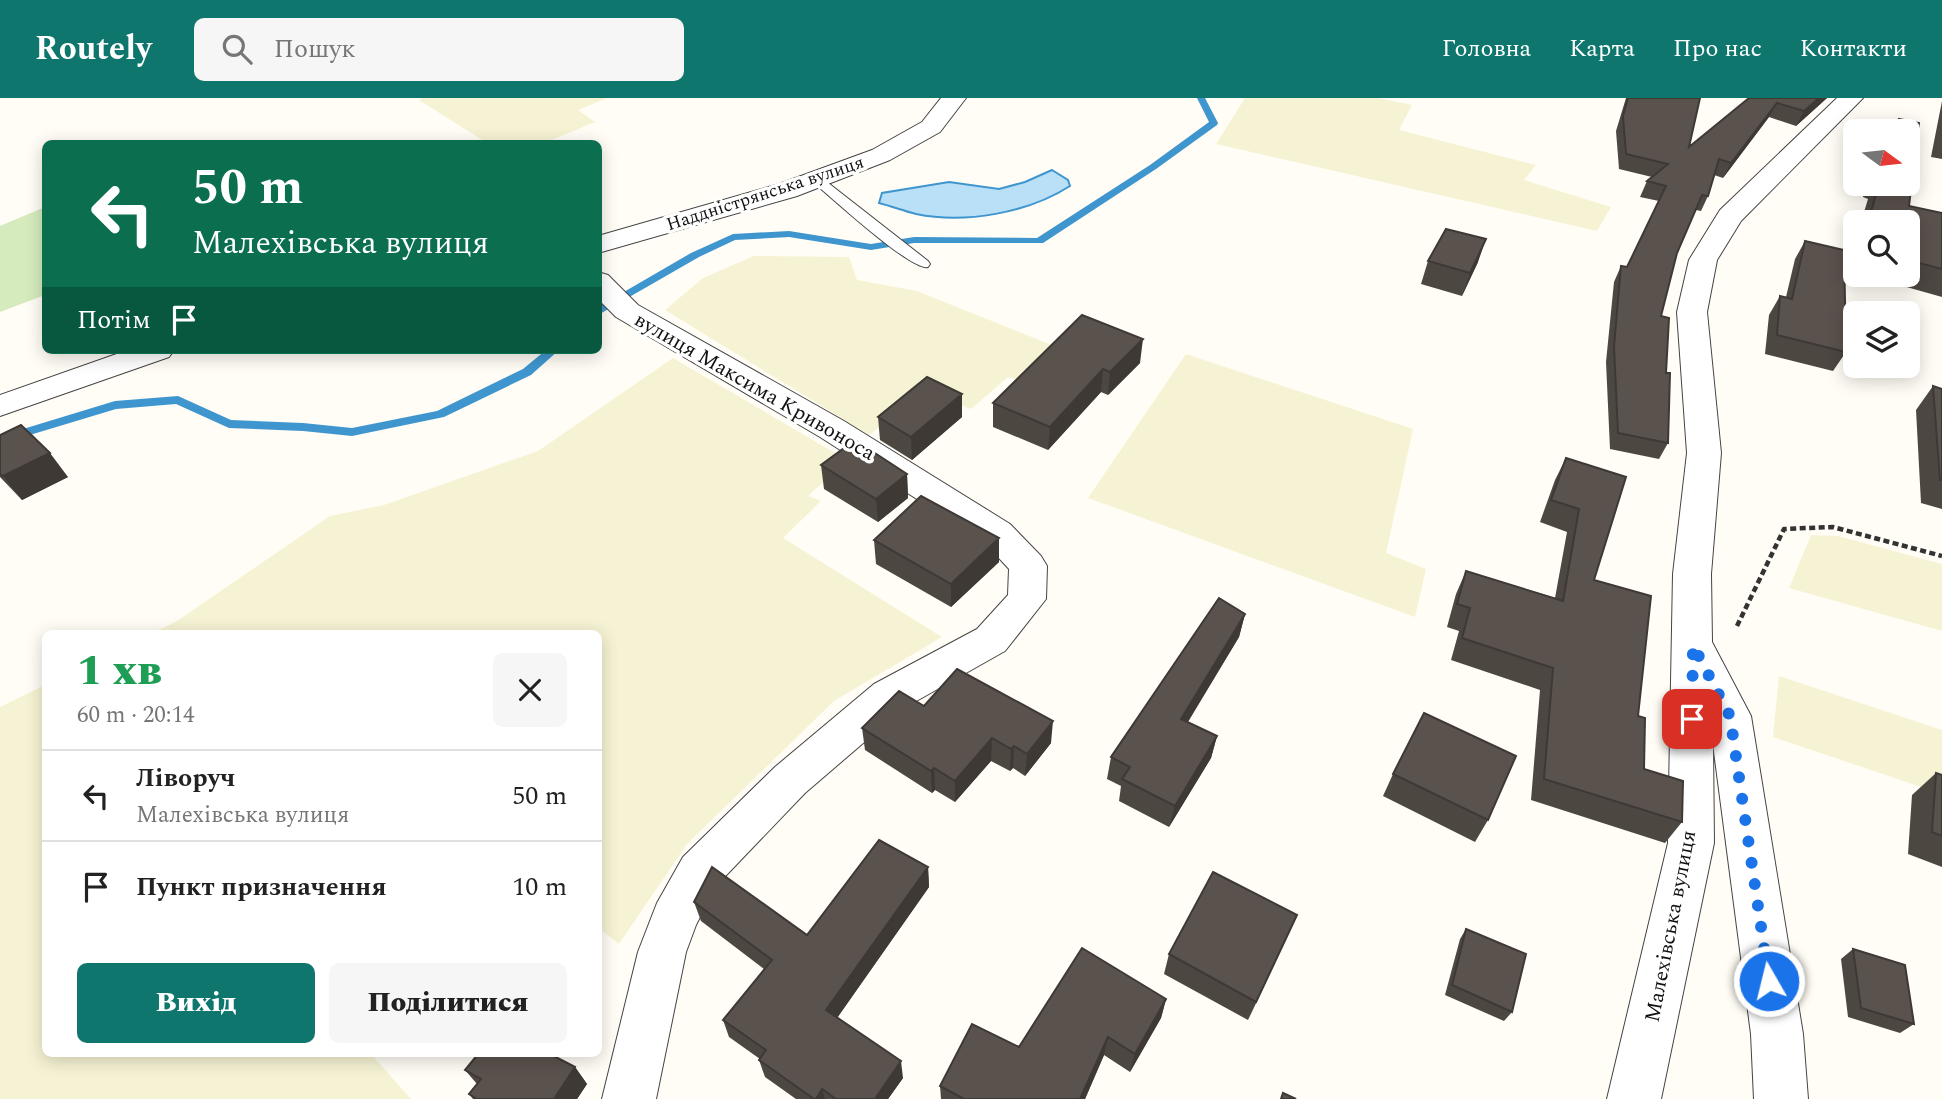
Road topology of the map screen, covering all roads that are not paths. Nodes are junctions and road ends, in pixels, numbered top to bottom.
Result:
1 (954, 98) edge
2 (1851, 98) edge
3 (818, 179) junction
4 (602, 244) edge
5 (923, 264) dead end
6 (612, 295) edge
7 (147, 354) edge
8 (0, 406) edge
9 (1693, 645) junction
10 (629, 1099) edge
11 (1634, 1099) edge
12 (1781, 1099) edge

1 - 3 street, Наддністрянська вулиця
2 - 9 street, Малехівська вулиця
3 - 4 street, Наддністрянська вулиця
3 - 5 lane
6 - 10 street, вулиця Максима Кривоноса
7 - 8 street
9 - 11 street, Малехівська вулиця
9 - 12 street

